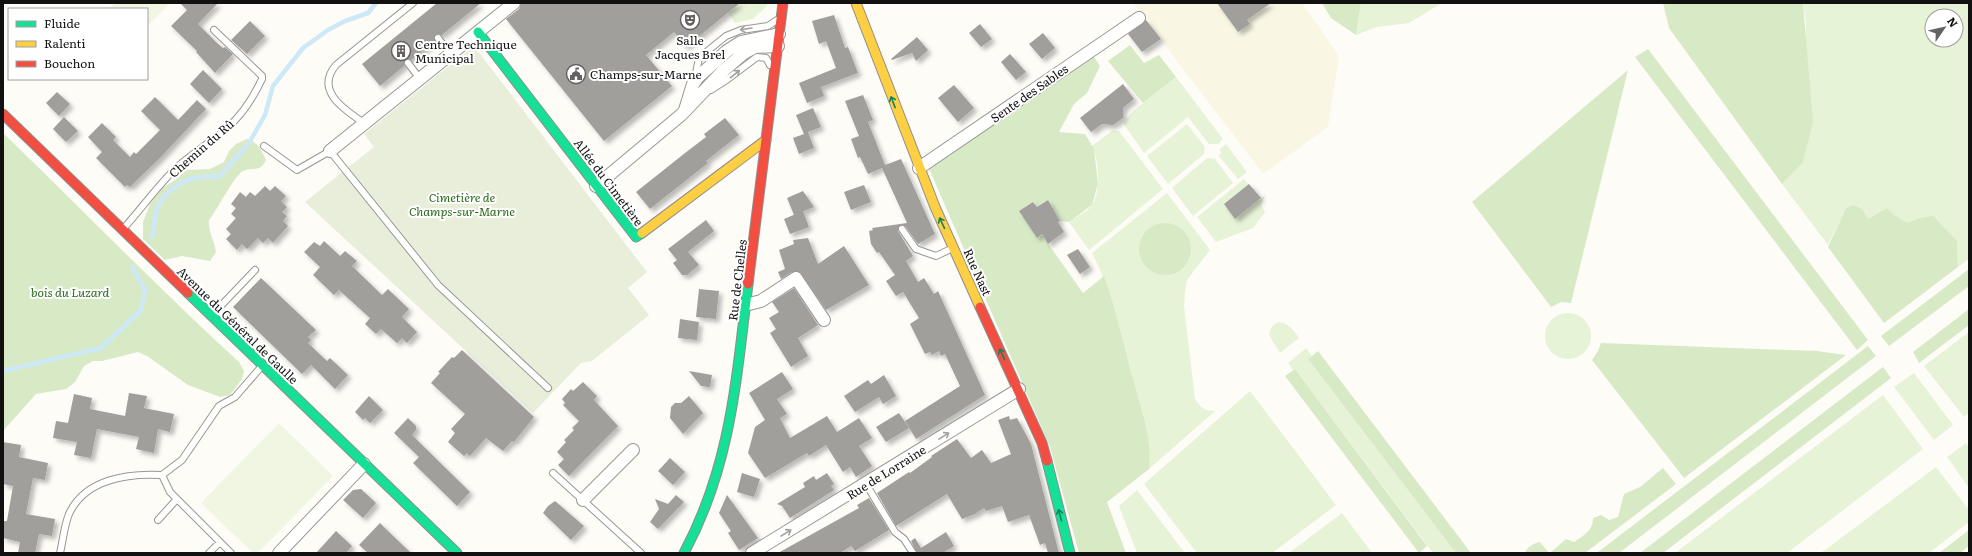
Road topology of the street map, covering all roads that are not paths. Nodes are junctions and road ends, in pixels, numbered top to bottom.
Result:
1 (413, 3) edge
2 (514, 3) edge
3 (783, 3) edge
4 (856, 3) edge
5 (782, 16) junction
6 (1139, 18) dead end
7 (214, 30) dead end
8 (478, 32) junction
9 (438, 38) dead end
10 (779, 40) junction
11 (450, 54) junction
12 (408, 63) dead end
13 (775, 75) junction
14 (420, 79) junction
15 (694, 84) junction
16 (702, 95) junction
17 (684, 112) junction
18 (3, 114) edge
19 (364, 124) junction
20 (766, 140) junction
21 (264, 146) dead end
22 (330, 151) junction
23 (919, 168) junction
24 (596, 186) junction
25 (902, 229) dead end
26 (122, 230) junction
27 (954, 248) junction
28 (255, 270) dead end
29 (745, 305) junction
30 (211, 316) junction
31 (824, 320) dead end
32 (263, 366) junction
33 (548, 388) dead end
34 (1019, 389) junction
35 (633, 450) dead end
36 (364, 464) junction
37 (553, 473) dead end
38 (162, 475) junction
39 (866, 484) junction
40 (177, 499) junction
41 (582, 500) junction
42 (158, 520) dead end
43 (220, 542) junction
44 (60, 553) edge
45 (209, 553) edge
46 (231, 553) edge
47 (280, 553) edge
48 (457, 553) edge
49 (641, 553) edge
50 (684, 553) edge
51 (752, 553) edge
52 (913, 553) edge
53 (1070, 553) edge

1 - 19 lane
2 - 8 street
3 - 5 main road, Rue de Chelles
23 -> 4 main road, Rue Nast
5 - 10 main road, Rue de Chelles
5 -> 15 lane
6 - 23 street, Sente des Sables
7 - 26 lane, Chemin du Rû
8 - 11 street
8 - 24 main road, Allée du Cimetière
9 - 11 lane
10 - 13 main road, Rue de Chelles
10 - 15 street
10 - 16 street
11 - 14 street
12 - 14 lane
16 -> 13 lane
13 - 20 main road, Rue de Chelles
14 - 19 street
15 - 17 street
16 - 17 street
17 - 24 street
18 - 26 main road, Avenue du Général de Gaulle
19 - 22 street
20 - 24 main road, Allée du Cimetière
20 - 29 main road, Rue de Chelles
21 - 22 lane
22 - 33 lane
27 -> 23 main road, Rue Nast
25 - 27 lane
26 - 30 main road, Avenue du Général de Gaulle
34 -> 27 main road, Rue Nast
28 - 30 lane
29 - 31 street
29 - 50 main road, Rue de Chelles
30 - 32 main road, Avenue du Général de Gaulle
32 - 36 main road, Avenue du Général de Gaulle
32 - 38 lane
39 -> 34 street, Rue de Lorraine
53 -> 34 main road, Rue Nast
35 - 41 street
36 - 47 street
36 - 48 main road, Avenue du Général de Gaulle
37 - 41 lane
38 - 40 lane
38 - 44 lane
51 -> 39 street, Rue de Lorraine
39 - 52 lane
40 - 42 lane
40 - 43 lane
41 - 49 lane
43 - 45 lane
43 - 46 lane

